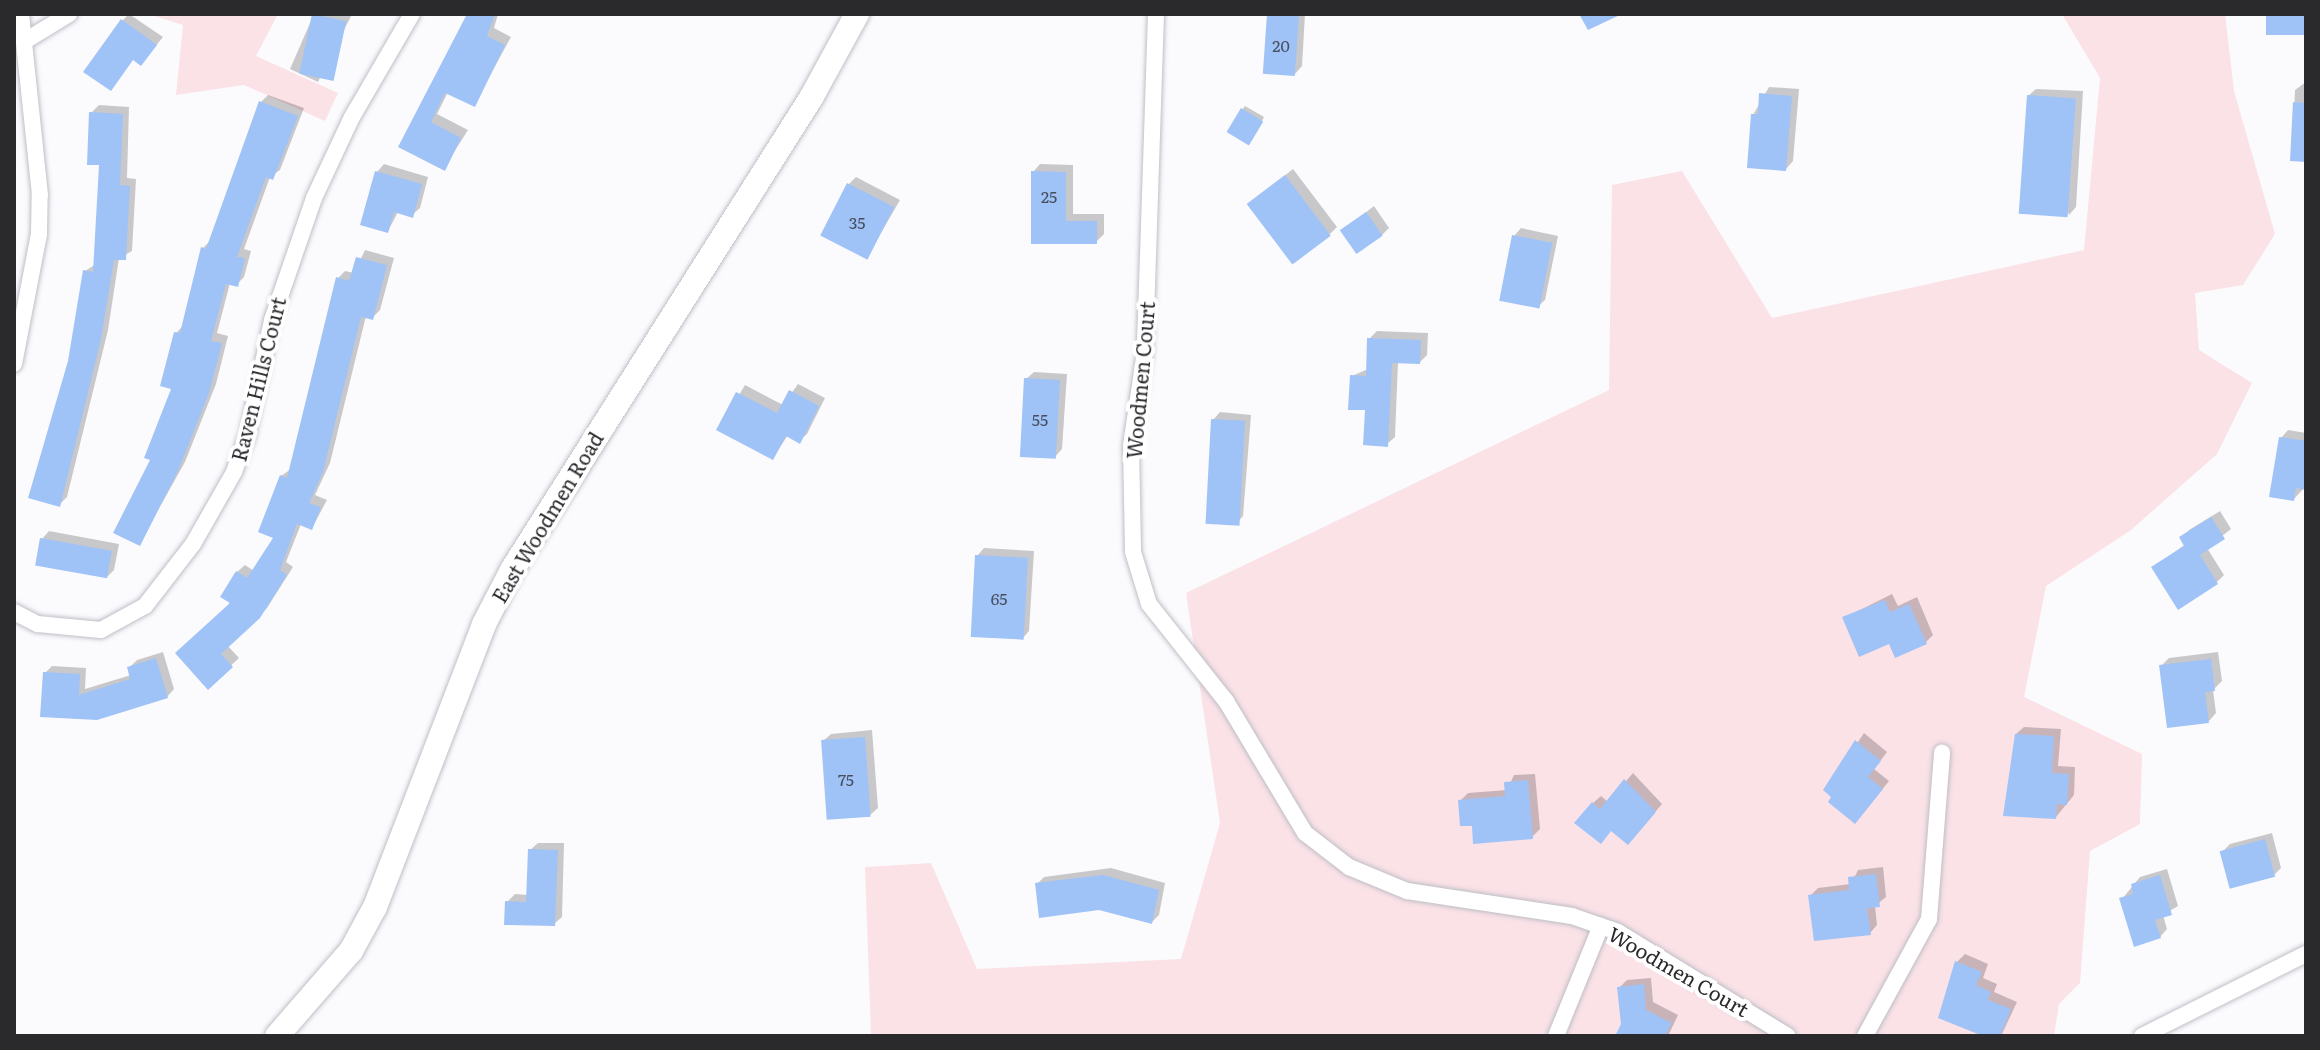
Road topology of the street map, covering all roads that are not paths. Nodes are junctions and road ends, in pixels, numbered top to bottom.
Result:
1 (21, 14) edge
2 (69, 14) edge
3 (412, 14) edge
4 (857, 14) edge
5 (1156, 14) edge
6 (25, 41) junction
7 (18, 328) edge
8 (14, 364) edge
9 (14, 612) edge
10 (1942, 753) dead end
11 (1601, 926) junction
12 (2306, 954) edge
13 (277, 1036) edge
14 (1556, 1036) edge
15 (1788, 1036) edge
16 (1865, 1036) edge
17 (2142, 1036) edge

1 - 6 street
2 - 6 street
3 - 9 street, Raven Hills Court
4 - 13 main road, East Woodmen Road
5 - 11 street, Woodmen Court
6 - 7 street
7 - 8 street
10 - 16 street
11 - 14 street
11 - 15 street, Woodmen Court
12 - 17 street

